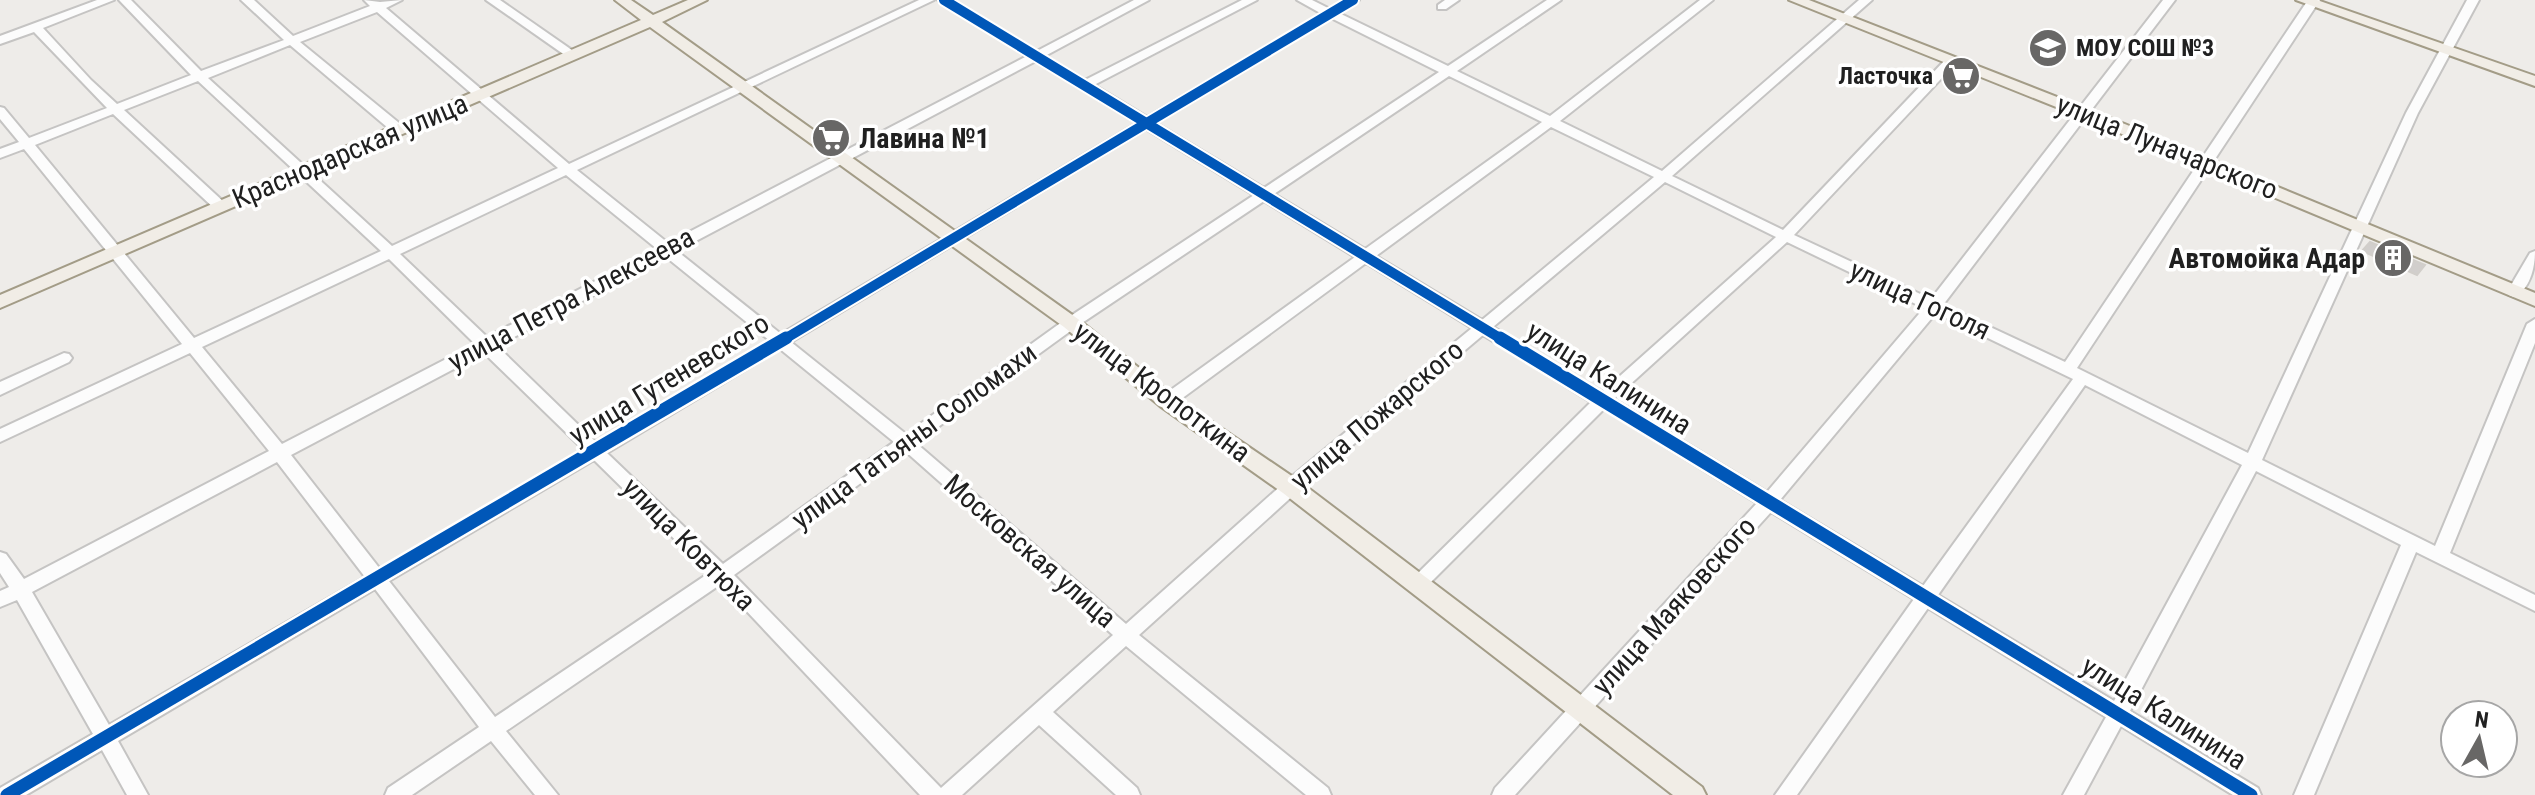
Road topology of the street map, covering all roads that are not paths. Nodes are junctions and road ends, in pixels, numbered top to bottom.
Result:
1 (108, 0) edge
2 (125, 0) edge
3 (247, 0) edge
4 (396, 0) edge
5 (492, 0) edge
6 (622, 0) edge
7 (700, 0) edge
8 (928, 0) edge
9 (944, 0) edge
10 (1143, 0) edge
11 (1251, 0) edge
12 (1303, 0) edge
13 (1353, 0) edge
14 (1453, 0) edge
15 (1555, 0) edge
16 (1707, 0) edge
17 (1796, 0) edge
18 (1866, 0) edge
19 (2169, 0) edge
20 (2473, 0) edge
21 (2309, 1) edge
22 (374, 3) edge
23 (1442, 7) dead end
24 (1330, 14) junction
25 (1846, 18) junction
26 (653, 20) junction
27 (37, 28) junction
28 (0, 40) edge
29 (292, 41) junction
30 (2444, 49) junction
31 (573, 55) junction
32 (1038, 56) junction
33 (1951, 61) junction
34 (1451, 71) junction
35 (201, 78) junction
36 (2535, 81) edge
37 (1085, 85) junction
38 (741, 87) junction
39 (483, 94) junction
40 (118, 110) junction
41 (0, 111) edge
42 (2082, 112) junction
43 (1551, 121) junction
44 (1145, 123) junction
45 (399, 130) junction
46 (27, 144) junction
47 (0, 154) edge
48 (841, 158) junction
49 (2206, 163) junction
50 (567, 169) junction
51 (303, 172) junction
52 (1664, 176) junction
53 (1261, 194) junction
54 (221, 207) junction
55 (2359, 226) junction
56 (1785, 236) junction
57 (952, 238) junction
58 (668, 248) junction
59 (114, 252) junction
60 (390, 252) junction
61 (2535, 256) edge
62 (1365, 258) junction
63 (2514, 292) junction
64 (2535, 300) edge
65 (0, 302) edge
66 (1934, 306) junction
67 (1071, 323) junction
68 (2535, 324) edge
69 (1480, 327) junction
70 (781, 339) junction
71 (485, 345) junction
72 (193, 346) junction
73 (64, 358) dead end
74 (2075, 374) junction
75 (0, 389) edge
76 (1167, 401) junction
77 (1601, 402) junction
78 (0, 436) edge
79 (905, 442) junction
80 (279, 452) junction
81 (595, 452) junction
82 (2252, 463) junction
83 (1291, 487) junction
84 (1768, 503) junction
85 (2411, 542) junction
86 (2439, 557) junction
87 (0, 559) edge
88 (722, 574) junction
89 (378, 577) junction
90 (1418, 584) junction
91 (21, 590) junction
92 (1928, 598) junction
93 (0, 600) edge
94 (2535, 604) edge
95 (1126, 635) junction
96 (1580, 708) junction
97 (1039, 712) junction
98 (2118, 712) junction
99 (492, 728) junction
100 (106, 737) junction
101 (7, 795) edge
102 (138, 795) edge
103 (395, 795) edge
104 (548, 795) edge
105 (934, 795) edge
106 (947, 795) edge
107 (1130, 795) edge
108 (1321, 795) edge
109 (1502, 795) edge
110 (1693, 795) edge
111 (1785, 795) edge
112 (2073, 795) edge
113 (2251, 795) edge
114 (2304, 795) edge

1 - 27 street
2 - 35 street, улица Ковтюха
3 - 29 street
4 - 22 street
5 - 31 street
6 - 26 main road, улица Кропоткина
7 - 26 main road, Краснодарская улица
8 - 38 street
9 - 32 street, улица Калинина
10 - 32 street, улица Петра Алексеева
11 - 37 street
12 - 24 street, улица Гоголя
13 - 24 street, улица Гутеневского
14 - 23 street
15 - 34 street, улица Татьяны Соломахи
16 - 43 street
17 - 25 main road, улица Луначарского
18 - 25 street, улица Пожарского
19 - 42 street, улица Маяковского
20 - 30 street
21 - 30 main road
21 - 49 street
22 - 29 street
22 - 39 street, Московская улица
24 - 34 street, улица Гоголя
24 - 44 street, улица Гутеневского
25 - 33 main road, улица Луначарского
25 - 52 street, улица Пожарского
26 - 31 main road, Краснодарская улица
26 - 38 main road, улица Кропоткина
27 - 28 street
27 - 40 street
29 - 35 street
29 - 45 street
30 - 36 main road
30 - 55 street
31 - 39 main road, Краснодарская улица
32 - 37 street, улица Калинина
32 - 48 street, улица Петра Алексеева
33 - 42 main road, улица Луначарского
33 - 56 street
34 - 43 street, улица Гоголя
34 - 53 street, улица Татьяны Соломахи
35 - 40 street
35 - 51 street, улица Ковтюха
37 - 44 street, улица Калинина
38 - 48 main road, улица Кропоткина
38 - 50 street
39 - 45 main road, Краснодарская улица
39 - 50 street, Московская улица
40 - 46 street
40 - 54 street
41 - 46 street
42 - 49 main road, улица Луначарского
42 - 66 street, улица Маяковского
43 - 52 street, улица Гоголя
43 - 62 street
44 - 53 street, улица Калинина
44 - 57 street, улица Гутеневского
45 - 51 main road, Краснодарская улица
46 - 47 street
46 - 59 street
48 - 57 main road, улица Кропоткина
48 - 58 street, улица Петра Алексеева
49 - 55 main road, улица Луначарского
49 - 74 street
50 - 58 street, Московская улица
50 - 60 street
51 - 54 main road, Краснодарская улица
51 - 60 street, улица Ковтюха
52 - 56 street, улица Гоголя
52 - 69 street, улица Пожарского
53 - 62 street, улица Калинина
53 - 67 street, улица Татьяны Соломахи
54 - 59 main road, Краснодарская улица
55 - 63 main road, улица Луначарского
55 - 82 street
56 - 66 street, улица Гоголя
56 - 77 street
57 - 67 main road, улица Кропоткина
57 - 70 street, улица Гутеневского
58 - 70 street, Московская улица
58 - 71 street, улица Петра Алексеева
59 - 65 main road, Краснодарская улица
59 - 72 street
60 - 71 street, улица Ковтюха
60 - 72 street
61 - 63 street
62 - 69 street, улица Калинина
62 - 76 street
63 - 64 main road, улица Луначарского
66 - 74 street, улица Гоголя
66 - 84 street, улица Маяковского
67 - 76 main road, улица Кропоткина
67 - 79 street, улица Татьяны Соломахи
68 - 86 street
69 - 77 street, улица Калинина
69 - 83 street, улица Пожарского
70 - 79 street, Московская улица
70 - 81 street, улица Гутеневского
71 - 80 street, улица Петра Алексеева
71 - 81 street, улица Ковтюха
72 - 78 street
72 - 80 street
73 - 75 street
74 - 82 street, улица Гоголя
74 - 92 street
76 - 83 main road, улица Кропоткина
77 - 84 street, улица Калинина
77 - 90 street
79 - 88 street, улица Татьяны Соломахи
79 - 95 street, Московская улица
80 - 89 street
80 - 91 street, улица Петра Алексеева
81 - 88 street, улица Ковтюха
81 - 89 street, улица Гутеневского
82 - 85 street, улица Гоголя
82 - 98 street
83 - 90 main road, улица Кропоткина
83 - 95 street, улица Пожарского
84 - 92 street, улица Калинина
84 - 96 street, улица Маяковского
85 - 86 street, улица Гоголя
85 - 114 street
86 - 94 street, улица Гоголя
87 - 91 street
88 - 99 street, улица Татьяны Соломахи
88 - 105 street, улица Ковтюха
89 - 99 street
89 - 100 street, улица Гутеневского
90 - 96 main road, улица Кропоткина
91 - 93 street, улица Петра Алексеева
91 - 100 street
92 - 98 street, улица Калинина
92 - 111 street
95 - 97 street, улица Пожарского
95 - 108 street, Московская улица
96 - 109 street, улица Маяковского
96 - 110 main road, улица Кропоткина
97 - 106 street, улица Пожарского
97 - 107 street
98 - 112 street
98 - 113 street, улица Калинина
99 - 103 street, улица Татьяны Соломахи
99 - 104 street
100 - 101 street, улица Гутеневского
100 - 102 street

